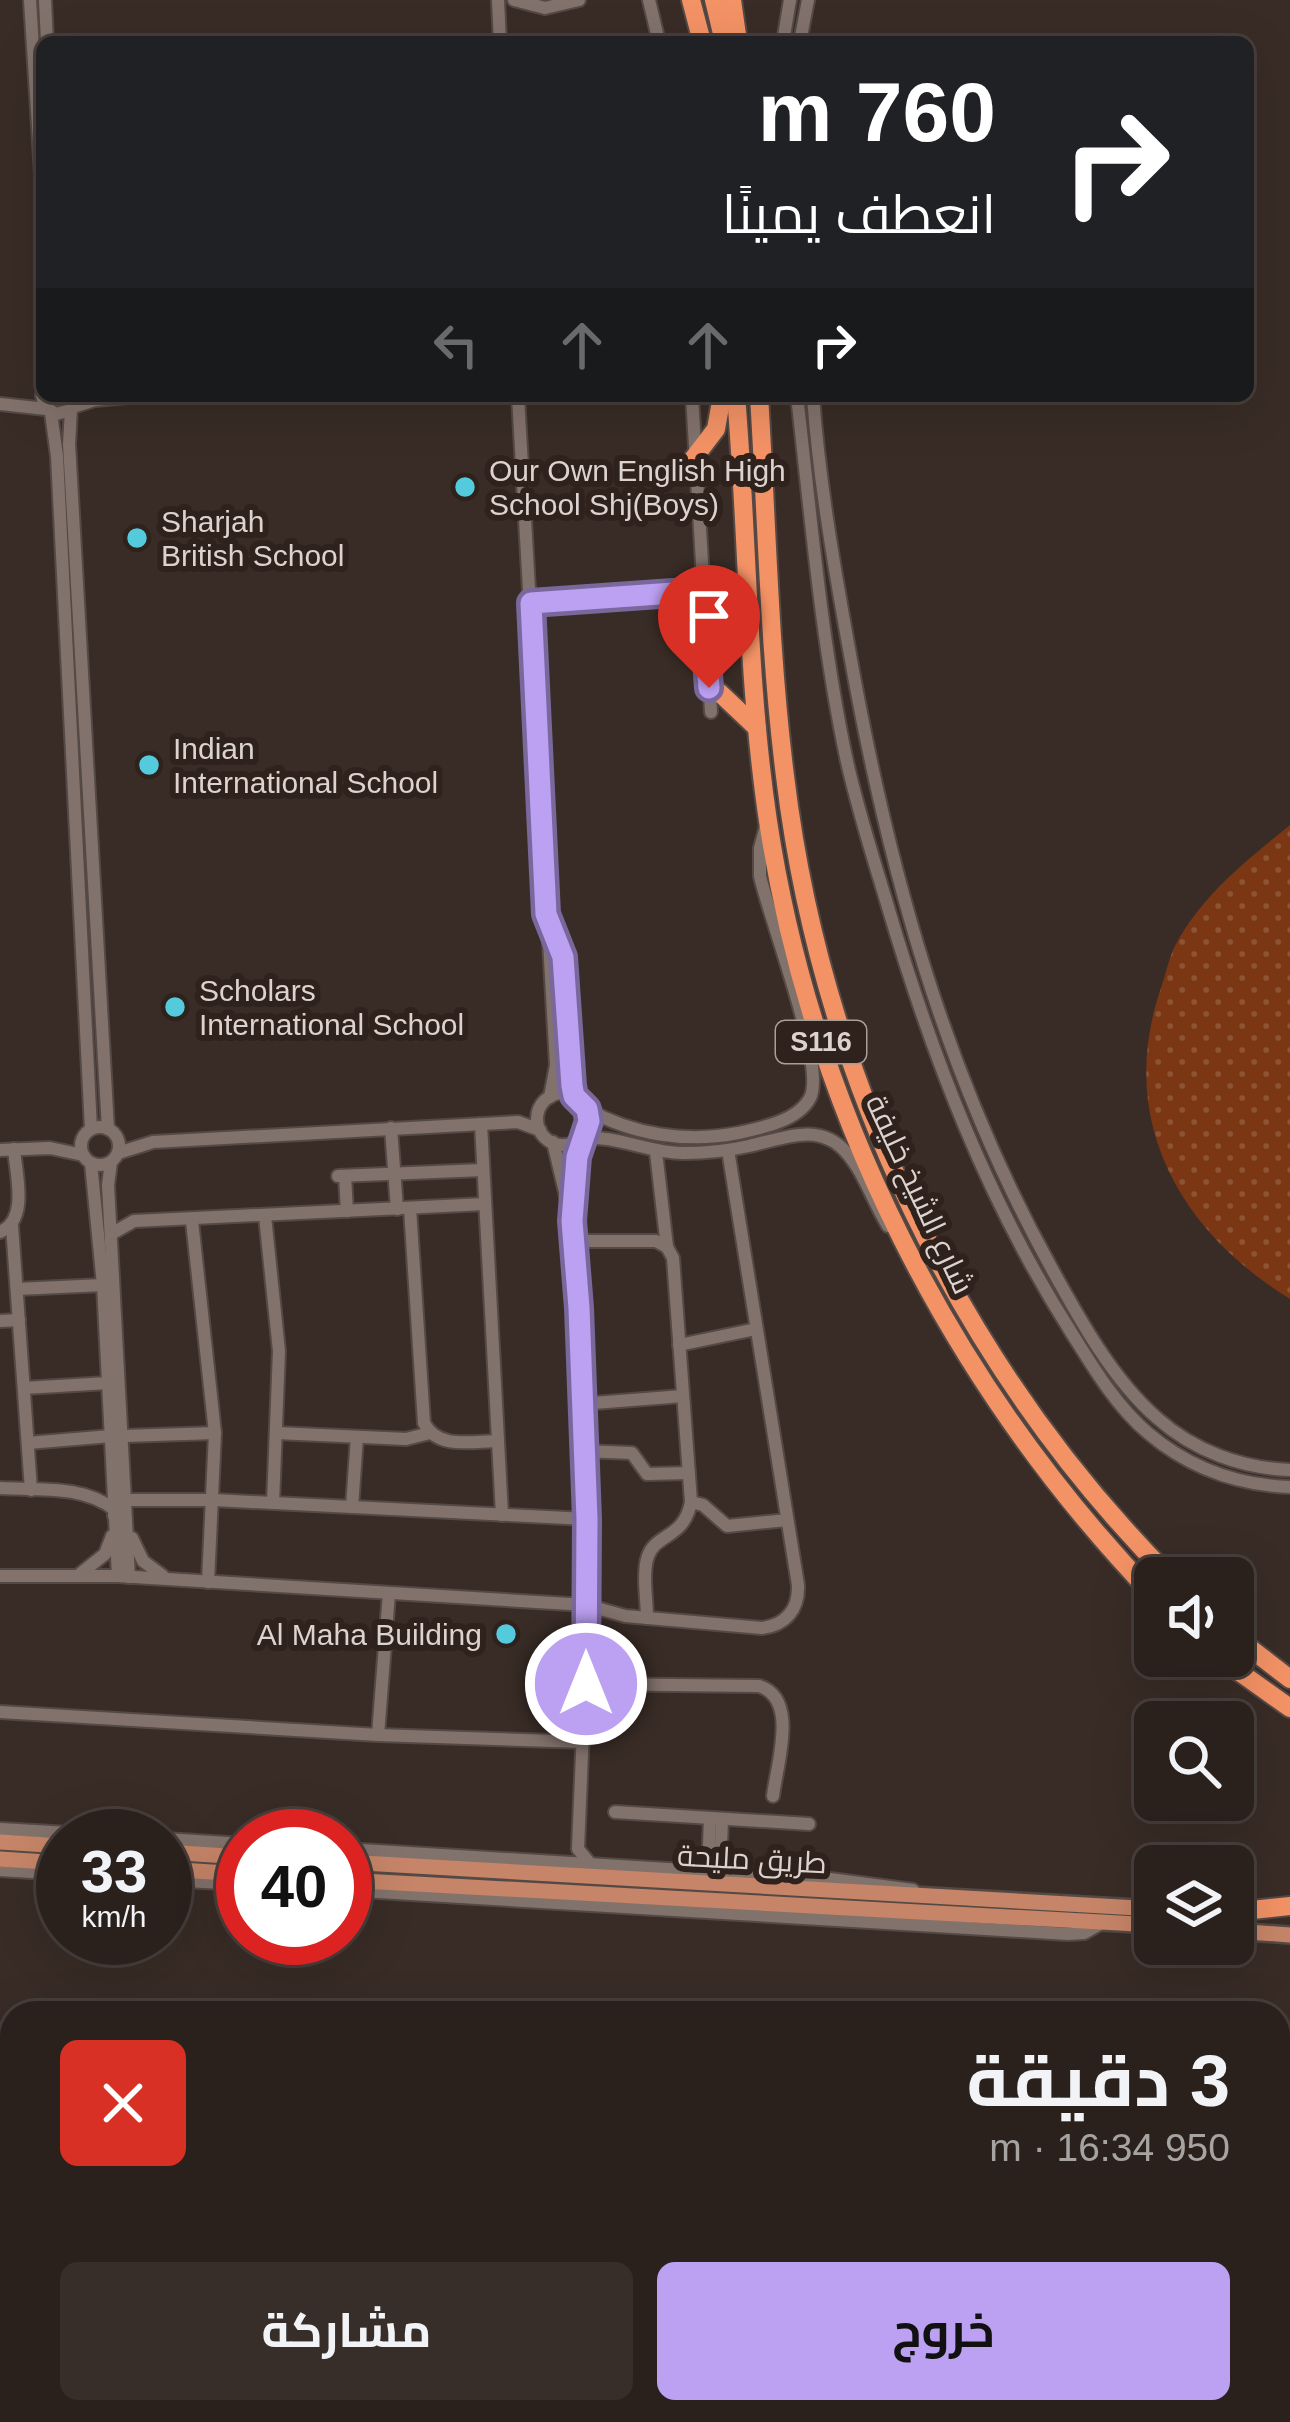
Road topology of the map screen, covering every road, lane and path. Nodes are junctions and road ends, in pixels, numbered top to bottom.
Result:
1 (30, 0) edge
2 (45, 0) edge
3 (498, 0) edge
4 (514, 0) edge
5 (579, 0) edge
6 (649, 0) edge
7 (691, 0) edge
8 (714, 0) edge
9 (732, 0) edge
10 (790, 0) edge
11 (808, 0) edge
12 (47, 36) edge
13 (500, 36) edge
14 (658, 36) edge
15 (700, 36) edge
16 (723, 36) edge
17 (737, 36) edge
18 (784, 36) edge
19 (801, 36) edge
20 (36, 94) edge
21 (36, 395) edge
22 (45, 402) edge
23 (518, 402) edge
24 (692, 402) edge
25 (721, 402) edge
26 (736, 402) edge
27 (759, 402) edge
28 (798, 402) edge
29 (812, 402) edge
30 (2, 404) edge
31 (73, 404) edge
32 (49, 412) junction
33 (693, 459) junction
34 (702, 591) junction
35 (531, 603) junction
36 (833, 678) junction
37 (709, 688) junction
38 (730, 702) junction
39 (711, 712) joint
40 (757, 728) junction
41 (863, 730) junction
42 (768, 820) junction
43 (546, 914) junction
44 (574, 1096) junction
45 (546, 1101) junction
46 (587, 1109) junction
47 (518, 1122) junction
48 (481, 1124) junction
49 (391, 1128) junction
50 (540, 1130) junction
51 (89, 1131) junction
52 (111, 1131) junction
53 (582, 1138) junction
54 (553, 1142) junction
55 (152, 1143) junction
56 (50, 1148) junction
57 (7, 1150) edge
58 (728, 1150) junction
59 (656, 1152) junction
60 (114, 1158) junction
61 (87, 1159) junction
62 (483, 1170) junction
63 (395, 1174) junction
64 (484, 1204) junction
65 (109, 1205) junction
66 (404, 1208) junction
67 (347, 1210) junction
68 (265, 1216) junction
69 (134, 1221) junction
70 (192, 1221) junction
71 (572, 1221) junction
72 (6, 1229) edge
73 (111, 1234) junction
74 (574, 1241) junction
75 (667, 1247) junction
76 (910, 1256) junction
77 (103, 1285) junction
78 (17, 1289) junction
79 (19, 1320) junction
80 (0, 1321) edge
81 (755, 1329) junction
82 (679, 1346) junction
83 (108, 1383) junction
84 (24, 1388) junction
85 (683, 1396) junction
86 (581, 1404) junction
87 (215, 1433) junction
88 (277, 1433) junction
89 (430, 1433) junction
90 (117, 1436) junction
91 (357, 1437) junction
92 (498, 1441) junction
93 (28, 1443) junction
94 (583, 1451) junction
95 (1290, 1470) edge
96 (689, 1473) junction
97 (113, 1474) junction
98 (1290, 1487) edge
99 (0, 1488) edge
100 (31, 1490) junction
101 (82, 1493) junction
102 (214, 1500) junction
103 (691, 1502) junction
104 (274, 1503) junction
105 (122, 1507) junction
106 (352, 1507) junction
107 (502, 1515) junction
108 (587, 1519) junction
109 (787, 1520) junction
110 (1152, 1557) edge
111 (1134, 1573) edge
112 (80, 1574) junction
113 (0, 1576) edge
114 (123, 1576) junction
115 (170, 1580) junction
116 (208, 1582) junction
117 (389, 1593) junction
118 (586, 1605) junction
119 (647, 1618) junction
120 (1254, 1651) edge
121 (1244, 1677) edge
122 (1290, 1678) edge
123 (1251, 1682) junction
124 (586, 1684) junction
125 (1290, 1708) edge
126 (0, 1712) edge
127 (1290, 1724) edge
128 (378, 1736) junction
129 (584, 1742) junction
130 (773, 1796) dead end
131 (615, 1811) dead end
132 (716, 1818) junction
133 (809, 1824) dead end
134 (0, 1828) edge
135 (36, 1830) edge
136 (0, 1842) edge
137 (36, 1844) edge
138 (578, 1849) junction
139 (372, 1850) edge
140 (441, 1854) junction
141 (0, 1859) edge
142 (36, 1861) edge
143 (372, 1863) edge
144 (561, 1863) junction
145 (425, 1866) junction
146 (592, 1866) junction
147 (0, 1870) edge
148 (36, 1872) edge
149 (714, 1873) junction
150 (372, 1882) edge
151 (372, 1891) edge
152 (926, 1896) junction
153 (604, 1900) junction
154 (1290, 1906) edge
155 (1134, 1908) edge
156 (1254, 1910) edge
157 (1254, 1913) edge
158 (1290, 1915) edge
159 (1134, 1924) edge
160 (1254, 1932) edge
161 (1290, 1935) edge

1 - 20 street
2 - 12 street
3 - 13 street
4 - 5 street
6 - 14 street
7 - 15 highway
8 - 16 highway
9 - 17 highway
10 - 18 street
11 - 19 street
21 - 30 street
22 - 32 street
23 - 35 street
24 - 33 street
25 - 33 highway
26 - 40 highway, شارع الشيخ خليفة / S116
27 - 110 highway, شارع الشيخ خليفة / S116
28 - 36 street
29 - 41 street
30 - 32 street
31 - 32 street
31 - 52 street
32 - 51 street
33 - 34 street
34 - 35 street
34 - 37 street
35 - 43 street
36 - 41 street
36 - 98 street
37 - 38 highway
37 - 39 street
38 - 39 highway
38 - 40 highway
40 - 42 highway, شارع الشيخ خليفة / S116
41 - 95 street
42 - 46 street
42 - 76 highway, شارع الشيخ خليفة / S116
43 - 44 street
43 - 45 street
44 - 45 street
44 - 46 street
45 - 47 street
45 - 50 street
46 - 53 street
47 - 48 street
47 - 50 street
48 - 49 street
48 - 62 street
49 - 55 street
49 - 63 street
50 - 54 street
51 - 52 street
51 - 56 street
51 - 61 street
52 - 55 street
52 - 60 street
53 - 54 street
53 - 59 street
53 - 71 street
54 - 71 street
55 - 60 street
56 - 57 street
56 - 61 street
57 - 72 street
58 - 59 street
58 - 76 street
58 - 81 street
59 - 75 street
60 - 61 street
60 - 65 street
61 - 77 street
62 - 63 street
62 - 64 street
63 - 66 street
63 - 67 street
64 - 66 street
64 - 92 street
65 - 69 street
65 - 73 street
66 - 67 street
66 - 89 street
67 - 68 street
68 - 70 street
68 - 88 street
69 - 70 street
69 - 73 street
70 - 87 street
71 - 74 street
72 - 78 street
73 - 90 street
74 - 75 street
74 - 86 street
75 - 82 street
76 - 111 highway, شارع الشيخ خليفة / S116
77 - 78 street
77 - 83 street
78 - 79 street
79 - 80 street
79 - 84 street
81 - 82 street
81 - 109 street
82 - 85 street
83 - 84 street
83 - 90 street
84 - 93 street
85 - 86 street
85 - 96 street
86 - 94 street
87 - 90 street
87 - 102 street
88 - 91 street
88 - 104 street
89 - 91 street
89 - 92 street
90 - 93 street
90 - 97 street
90 - 105 street
91 - 106 street
92 - 107 street
93 - 100 street
94 - 96 street
94 - 108 street
96 - 103 street
97 - 101 street
97 - 105 street
99 - 100 street
100 - 101 street
101 - 105 street
102 - 104 street
102 - 105 street
102 - 116 street
103 - 109 street
103 - 119 street
104 - 106 street
105 - 112 street
105 - 114 street
105 - 115 street
106 - 107 street
107 - 108 street
108 - 118 street
109 - 119 street
112 - 113 street
112 - 114 street
114 - 115 street
115 - 116 street
116 - 117 street
117 - 118 street
117 - 128 street
118 - 119 street
118 - 124 street
120 - 122 highway
121 - 123 highway
123 - 125 highway
123 - 127 highway
124 - 129 street
124 - 130 street
126 - 128 street
128 - 129 street
129 - 138 street
131 - 132 street
132 - 133 street
132 - 149 street
134 - 135 street
136 - 137 main road
138 - 144 street
138 - 146 street
139 - 140 street
140 - 144 street
140 - 145 main road
141 - 142 main road
143 - 145 main road, طريق مليحة
144 - 146 street
145 - 152 main road, طريق مليحة
146 - 149 street
147 - 148 street
149 - 152 street
150 - 153 main road, طريق مليحة
151 - 153 street
152 - 155 main road, طريق مليحة
153 - 159 main road, طريق مليحة
154 - 156 highway
157 - 158 main road
160 - 161 main road

